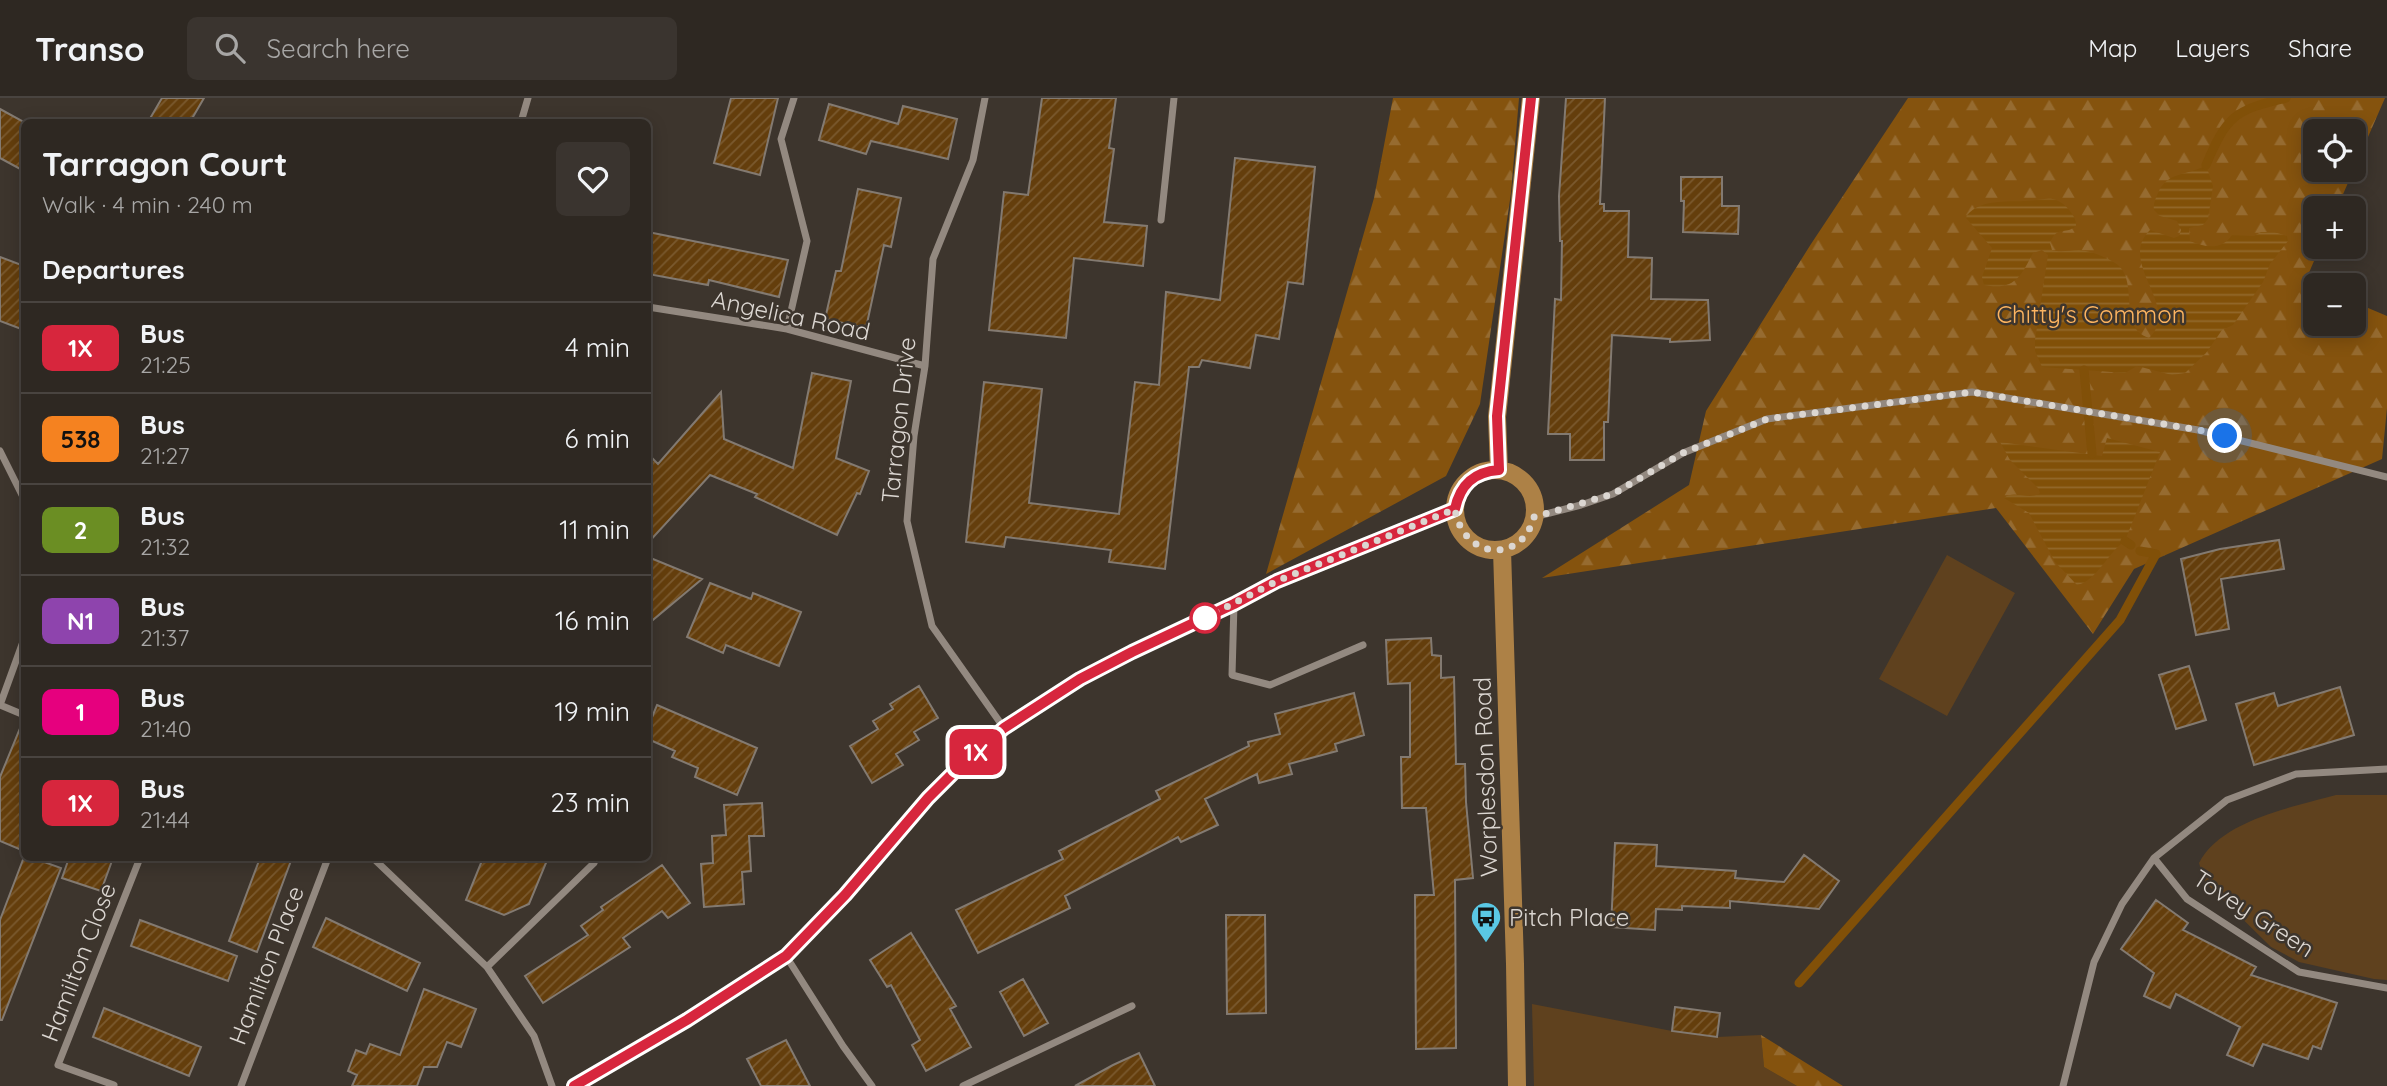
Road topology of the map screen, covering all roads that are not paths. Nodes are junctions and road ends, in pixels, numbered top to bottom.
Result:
1 (528, 98) edge
2 (794, 98) edge
3 (985, 98) edge
4 (1174, 98) edge
5 (1531, 98) edge
6 (522, 119) edge
7 (1161, 220) dead end
8 (651, 307) edge
9 (787, 329) junction
10 (925, 366) junction
11 (0, 451) edge
12 (1499, 470) junction
13 (2387, 477) edge
14 (21, 493) edge
15 (1455, 509) junction
16 (1534, 517) junction
17 (1502, 550) junction
18 (1234, 604) junction
19 (1363, 645) dead end
20 (21, 647) edge
21 (0, 705) edge
22 (21, 714) edge
23 (1004, 728) junction
24 (2387, 769) edge
25 (2154, 858) junction
26 (139, 861) edge
27 (327, 861) edge
28 (376, 861) edge
29 (595, 861) edge
30 (786, 956) junction
31 (487, 967) junction
32 (2387, 988) edge
33 (1132, 1006) dead end
34 (114, 1085) edge
35 (241, 1086) edge
36 (552, 1086) edge
37 (574, 1086) edge
38 (872, 1086) edge
39 (964, 1086) edge
40 (1517, 1086) edge
41 (2063, 1086) edge

1 - 6 street
2 - 9 street
3 - 10 street, Tarragon Drive
4 - 7 street
5 - 12 main road
8 - 9 street, Angelica Road
9 - 10 street, Angelica Road
10 - 23 street, Tarragon Drive
11 - 14 street
12 - 15 main road
12 - 16 main road
13 - 16 street
15 - 17 main road
15 - 18 street
16 - 17 main road
17 - 40 main road, Worplesdon Road
18 - 19 street
18 - 23 street
20 - 21 street
21 - 22 street
23 - 30 street
24 - 25 street, Tovey Green
25 - 32 street, Tovey Green
25 - 41 street, Tovey Green
26 - 34 street, Hamilton Close
27 - 35 street, Hamilton Place
28 - 31 street
29 - 31 street
30 - 37 street
30 - 38 street
31 - 36 street
33 - 39 street

